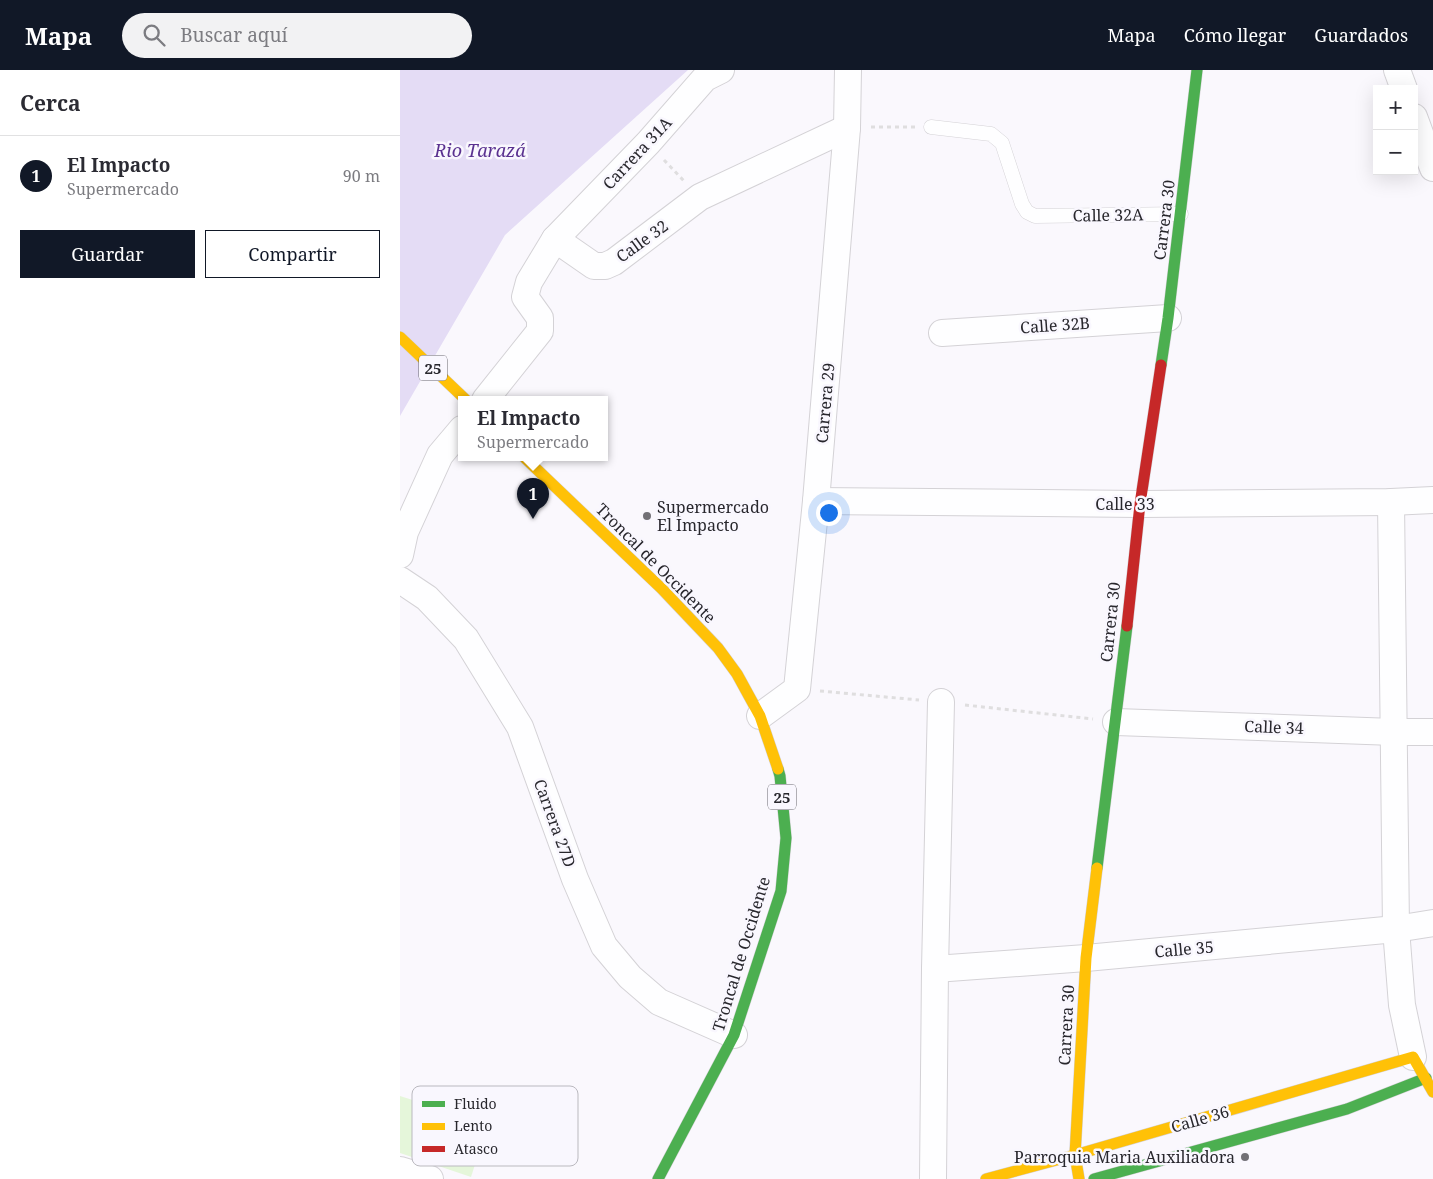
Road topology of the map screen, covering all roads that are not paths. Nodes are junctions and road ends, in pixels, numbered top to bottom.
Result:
1 (721, 70) edge
2 (848, 70) edge
3 (1197, 70) edge
4 (1397, 70) edge
5 (1403, 85) edge
6 (931, 127) road end
7 (847, 128) junction
8 (1418, 128) edge
9 (1433, 168) edge
10 (1181, 214) junction
11 (554, 239) junction
12 (1168, 318) junction
13 (942, 333) dead end
14 (400, 337) edge
15 (462, 396) edge
16 (488, 396) edge
17 (458, 433) edge
18 (528, 461) edge
19 (1433, 500) edge
20 (816, 502) junction
21 (1391, 502) junction
22 (1140, 504) junction
23 (400, 555) edge
24 (400, 580) edge
25 (941, 702) dead end
26 (760, 716) junction
27 (1116, 722) junction
28 (1394, 732) junction
29 (1433, 732) edge
30 (1433, 923) edge
31 (1396, 929) junction
32 (1086, 958) junction
33 (935, 969) junction
34 (734, 1035) junction
35 (1426, 1076) edge
36 (1075, 1155) junction
37 (400, 1170) edge
38 (430, 1179) edge
39 (658, 1179) edge
40 (933, 1179) edge
41 (986, 1179) edge
42 (1080, 1179) edge
43 (1094, 1179) edge

1 - 11 street, Carrera 31A
2 - 7 street, Carrera 29
3 - 10 street, Carrera 30
4 - 5 street
6 - 10 lane, Calle 32A
7 - 11 street, Calle 32
7 - 20 street, Carrera 29
8 - 9 street
10 - 12 street, Carrera 30
11 - 16 street
12 - 13 street, Calle 32B
12 - 22 street, Carrera 30
14 - 15 street, 25
17 - 23 street
18 - 26 street, Troncal de Occidente / 25
19 - 21 street, Calle 33
20 - 22 street, Calle 33
20 - 26 street, Carrera 29
21 - 22 street, Calle 33
21 - 28 street
22 - 27 street, Carrera 30
24 - 34 street, Carrera 27D
25 - 33 street
26 - 34 street, Troncal de Occidente / 25
27 - 28 street, Calle 34
27 - 32 street, Carrera 30
28 - 29 street, Calle 34
28 - 31 street
30 - 31 street, Calle 35
31 - 32 street, Calle 35
31 - 35 street
32 - 33 street, Calle 35
32 - 36 street, Carrera 30
33 - 40 street
34 - 39 street, Troncal de Occidente / 25
35 - 36 street, Calle 36
35 - 43 street, Calle 36
36 - 41 street, Calle 36
36 - 42 street, Carrera 30
37 - 38 street

